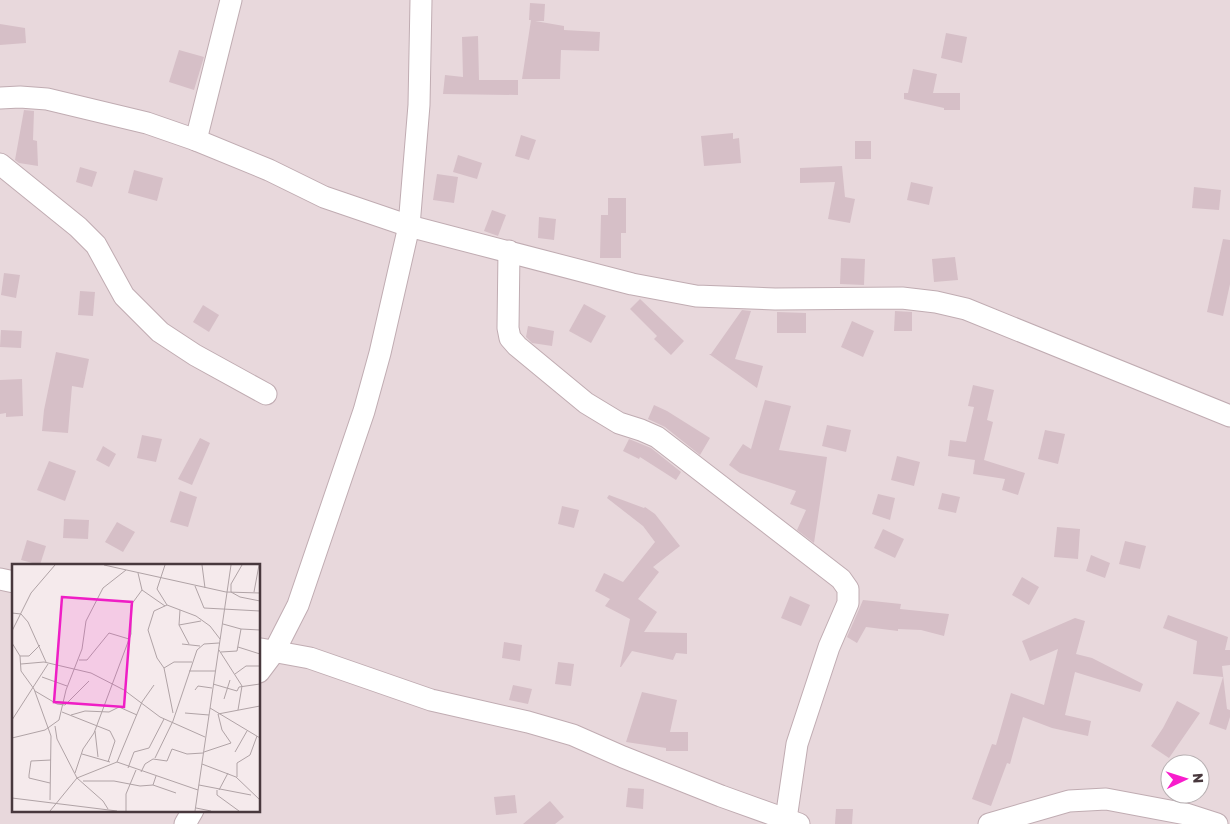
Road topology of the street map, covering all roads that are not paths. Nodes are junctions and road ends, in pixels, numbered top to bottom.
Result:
1 (231, 0) edge
2 (421, 0) edge
3 (0, 98) edge
4 (196, 140) junction
5 (0, 164) edge
6 (409, 226) junction
7 (509, 251) junction
8 (266, 394) dead end
9 (1230, 416) edge
10 (266, 650) edge
11 (260, 669) edge
12 (192, 812) edge
13 (793, 821) edge
14 (185, 824) edge
15 (989, 824) edge
16 (1217, 824) edge

1 - 4 street
2 - 6 street
3 - 4 street
4 - 6 street
5 - 8 street
6 - 7 street
6 - 10 street
7 - 9 street
7 - 13 street
10 - 11 street
10 - 13 street
12 - 14 street
15 - 16 street

